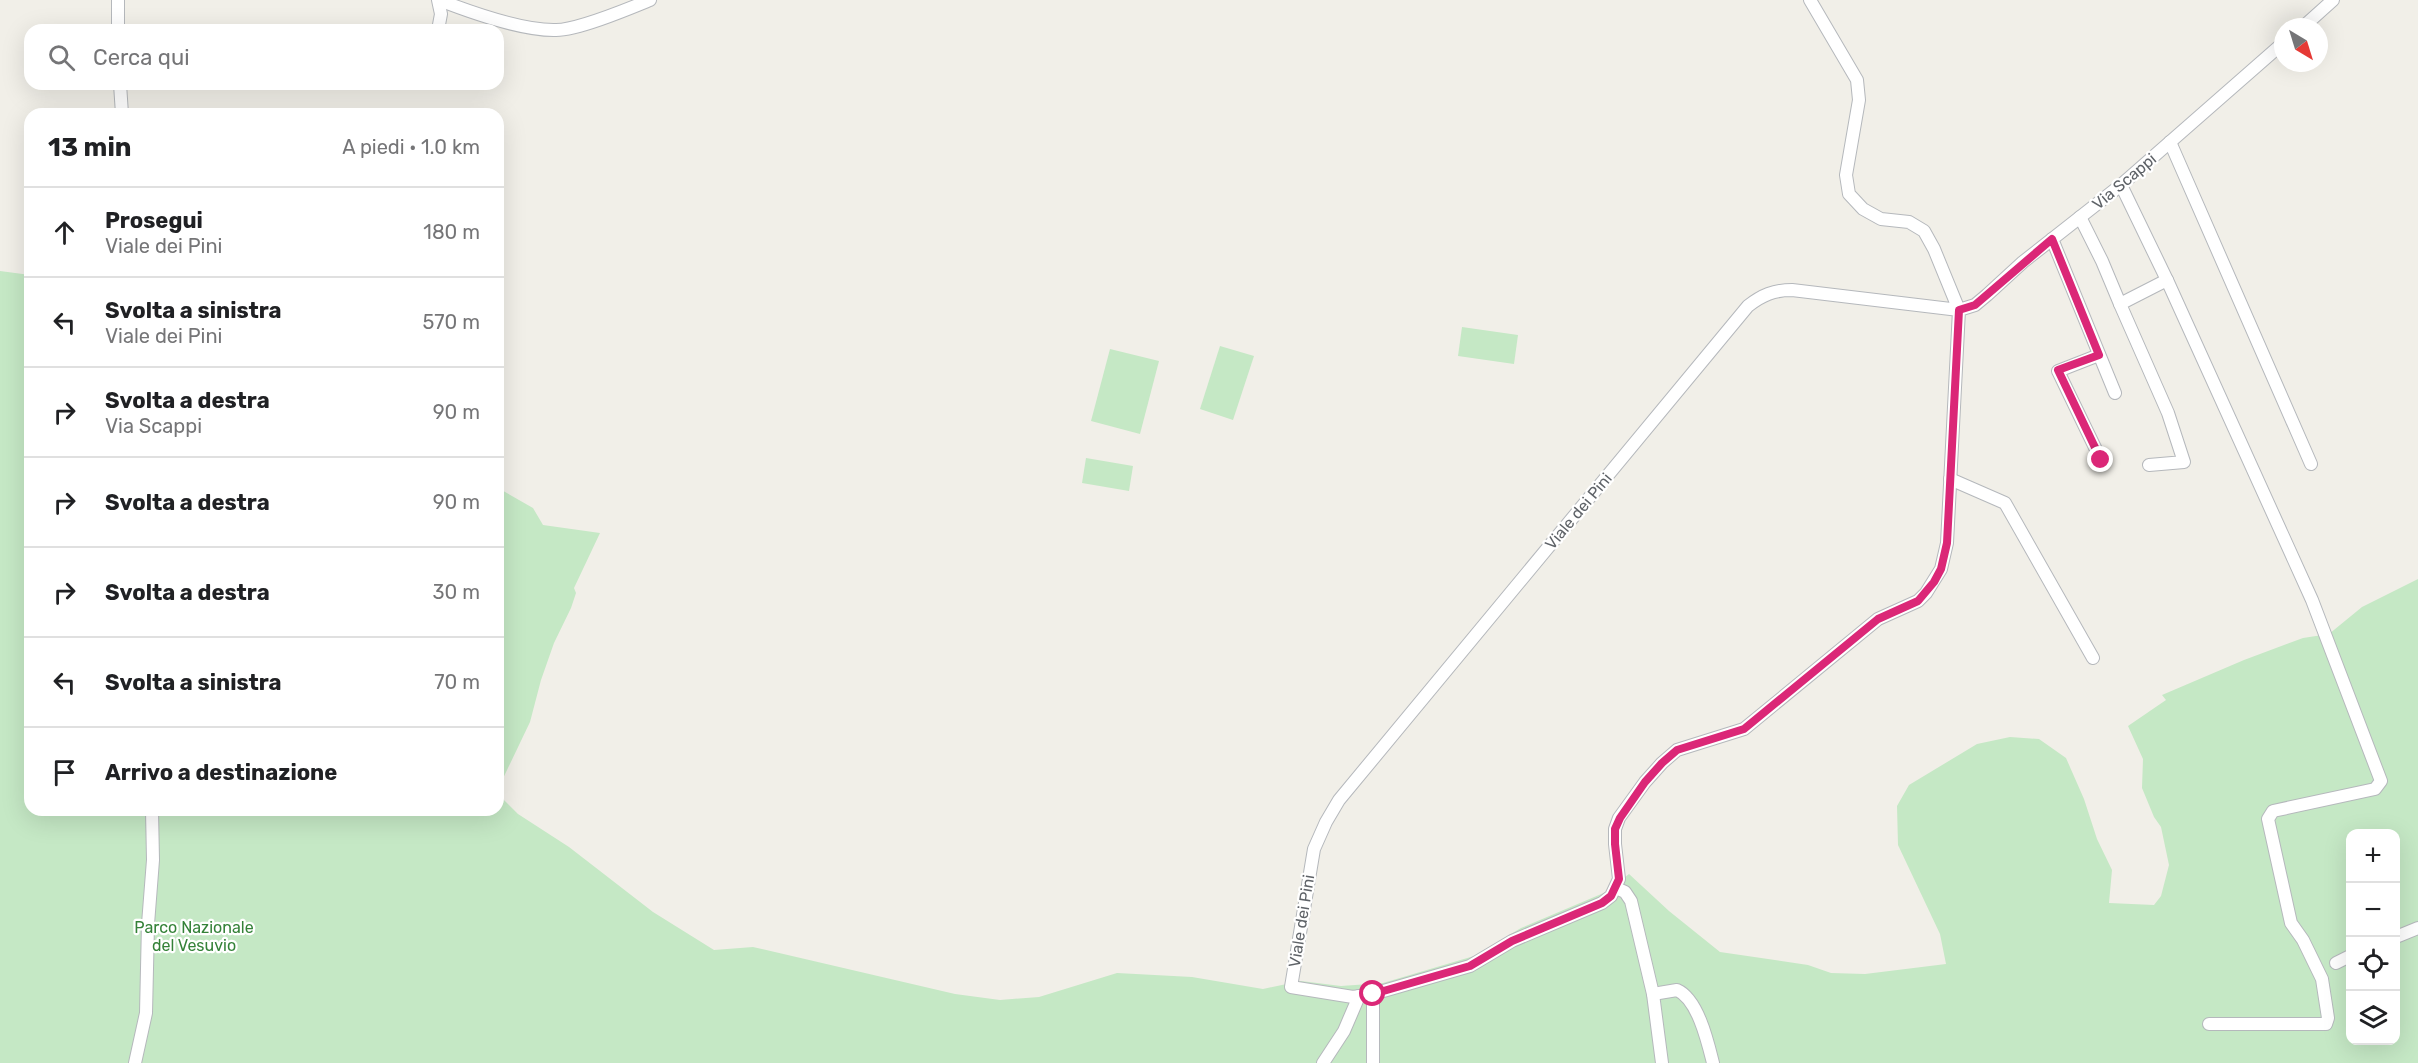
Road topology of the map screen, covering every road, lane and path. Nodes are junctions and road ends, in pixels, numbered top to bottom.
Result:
1 (118, 0) edge
2 (439, 0) edge
3 (650, 0) edge
4 (1810, 0) edge
5 (2333, 0) edge
6 (2313, 18) edge
7 (118, 24) edge
8 (439, 24) edge
9 (2274, 51) edge
10 (120, 90) edge
11 (122, 108) edge
12 (2170, 142) junction
13 (2121, 185) junction
14 (2080, 217) junction
15 (2052, 239) junction
16 (2167, 280) junction
17 (2120, 304) junction
18 (1959, 310) junction
19 (2099, 355) junction
20 (2115, 393) dead end
21 (2101, 460) dead end
22 (2311, 464) dead end
23 (2150, 465) dead end
24 (1950, 479) junction
25 (2093, 658) dead end
26 (152, 816) edge
27 (1616, 888) junction
28 (2418, 928) edge
29 (2400, 935) edge
30 (2346, 958) edge
31 (2336, 963) dead end
32 (1373, 994) junction
33 (1653, 994) junction
34 (1359, 996) junction
35 (2209, 1024) dead end
36 (135, 1063) edge
37 (1323, 1063) edge
38 (1373, 1063) edge
39 (1662, 1063) edge
40 (1713, 1063) edge

1 - 7 street
2 - 3 street
2 - 8 street
4 - 18 street
5 - 6 street
9 - 12 street, Via Scappi
10 - 11 street
12 - 13 street, Via Scappi
12 - 22 street
13 - 14 street, Via Scappi
13 - 16 street
14 - 15 street, Via Scappi
14 - 17 street
15 - 18 street, Via Scappi
15 - 19 street
16 - 17 street
16 - 35 street
17 - 23 street
18 - 24 street
18 - 34 street, Viale dei Pini
19 - 20 street
19 - 21 street
24 - 25 street
24 - 27 street
26 - 36 street
27 - 32 street, Viale dei Pini
27 - 33 street
28 - 29 street
30 - 31 street
32 - 34 street, Viale dei Pini
32 - 38 street
33 - 39 street
33 - 40 street
34 - 37 street

